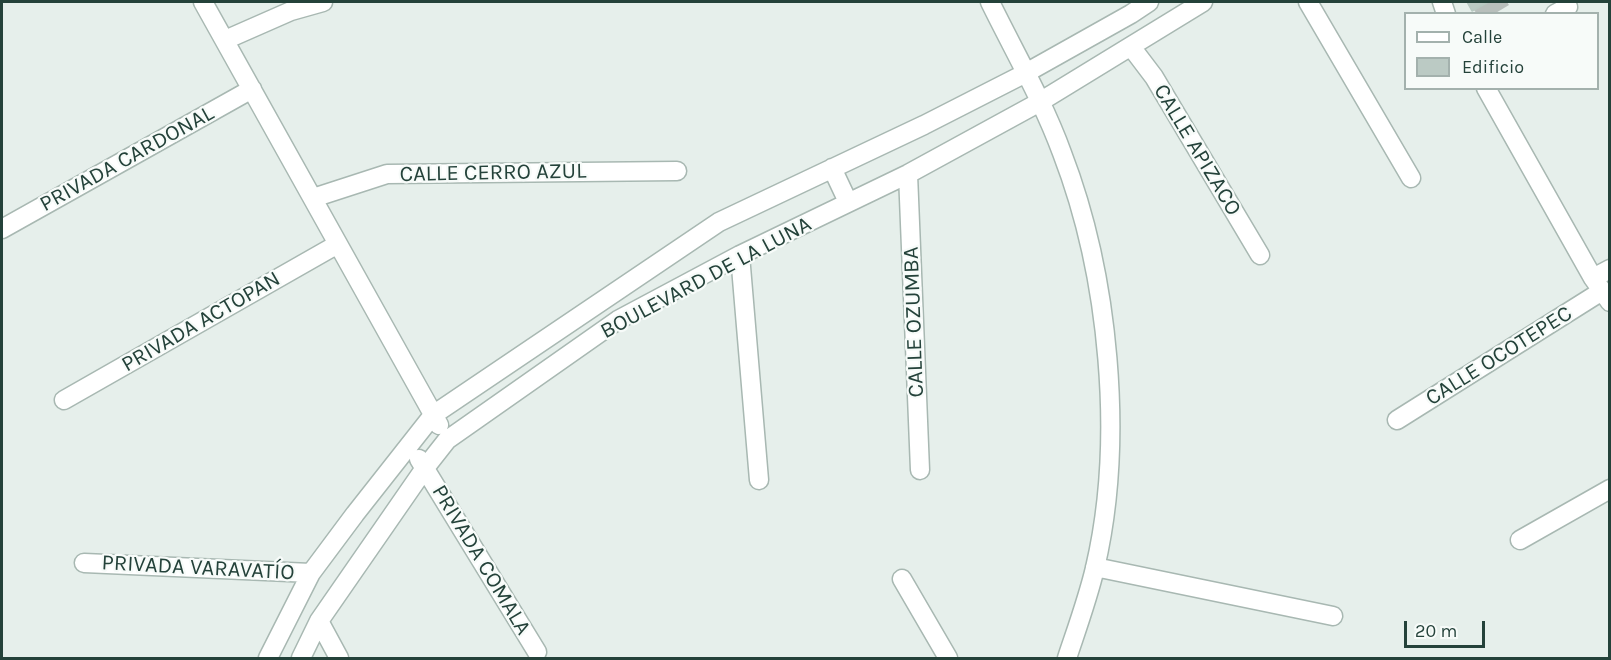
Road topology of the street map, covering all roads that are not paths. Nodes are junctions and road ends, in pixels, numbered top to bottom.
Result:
1 (203, 2) edge
2 (323, 2) edge
3 (990, 2) edge
4 (1149, 2) edge
5 (1203, 2) edge
6 (1308, 2) edge
7 (225, 40) junction
8 (1132, 48) junction
9 (1024, 74) junction
10 (252, 89) junction
11 (1487, 90) edge
12 (1038, 103) junction
13 (832, 168) junction
14 (677, 171) dead end
15 (908, 174) junction
16 (1411, 178) dead end
17 (313, 198) junction
18 (848, 202) junction
19 (2, 229) edge
20 (338, 244) junction
21 (740, 255) junction
22 (1260, 255) dead end
23 (657, 262) junction
24 (1610, 269) edge
25 (1601, 290) edge
26 (673, 291) junction
27 (64, 400) dead end
28 (433, 415) junction
29 (1397, 420) dead end
30 (447, 440) junction
31 (409, 445) junction
32 (425, 468) junction
33 (920, 470) dead end
34 (759, 480) dead end
35 (1610, 489) edge
36 (1520, 540) dead end
37 (84, 563) dead end
38 (1095, 567) junction
39 (311, 573) junction
40 (902, 579) dead end
41 (1333, 616) dead end
42 (319, 621) junction
43 (537, 652) dead end
44 (268, 658) edge
45 (301, 658) edge
46 (339, 658) edge
47 (948, 658) edge
48 (1067, 658) edge

1 - 7 street
2 - 7 street
3 - 9 street
4 - 9 street, BOULEVARD DE LA LUNA
5 - 8 street, BOULEVARD DE LA LUNA
6 - 16 street
7 - 10 street
8 - 12 street, BOULEVARD DE LA LUNA
8 - 22 street, CALLE APIZACO
9 - 12 street
9 - 13 street, BOULEVARD DE LA LUNA
10 - 17 street
10 - 19 street, PRIVADA CARDONAL
11 - 25 street
12 - 15 street, BOULEVARD DE LA LUNA
12 - 38 street
13 - 18 street
13 - 23 street, BOULEVARD DE LA LUNA
14 - 17 street, CALLE CERRO AZUL
15 - 18 street, BOULEVARD DE LA LUNA
15 - 33 street, CALLE OZUMBA
17 - 20 street
18 - 21 street, BOULEVARD DE LA LUNA
20 - 27 street, PRIVADA ACTOPAN
20 - 28 street
21 - 26 street, BOULEVARD DE LA LUNA
21 - 34 street
23 - 26 street
23 - 28 street, BOULEVARD DE LA LUNA
24 - 25 street, CALLE OCOTEPEC
25 - 29 street, CALLE OCOTEPEC
26 - 30 street, BOULEVARD DE LA LUNA
28 - 30 street
28 - 31 street, BOULEVARD DE LA LUNA
30 - 32 street, BOULEVARD DE LA LUNA
31 - 32 street, PRIVADA COMALA
31 - 39 street, BOULEVARD DE LA LUNA
32 - 42 street, BOULEVARD DE LA LUNA
32 - 43 street, PRIVADA COMALA
35 - 36 street
37 - 39 street, PRIVADA VARAVATÍO
38 - 41 street
38 - 48 street
39 - 44 street, BOULEVARD DE LA LUNA
40 - 47 street
42 - 45 street, BOULEVARD DE LA LUNA
42 - 46 street

